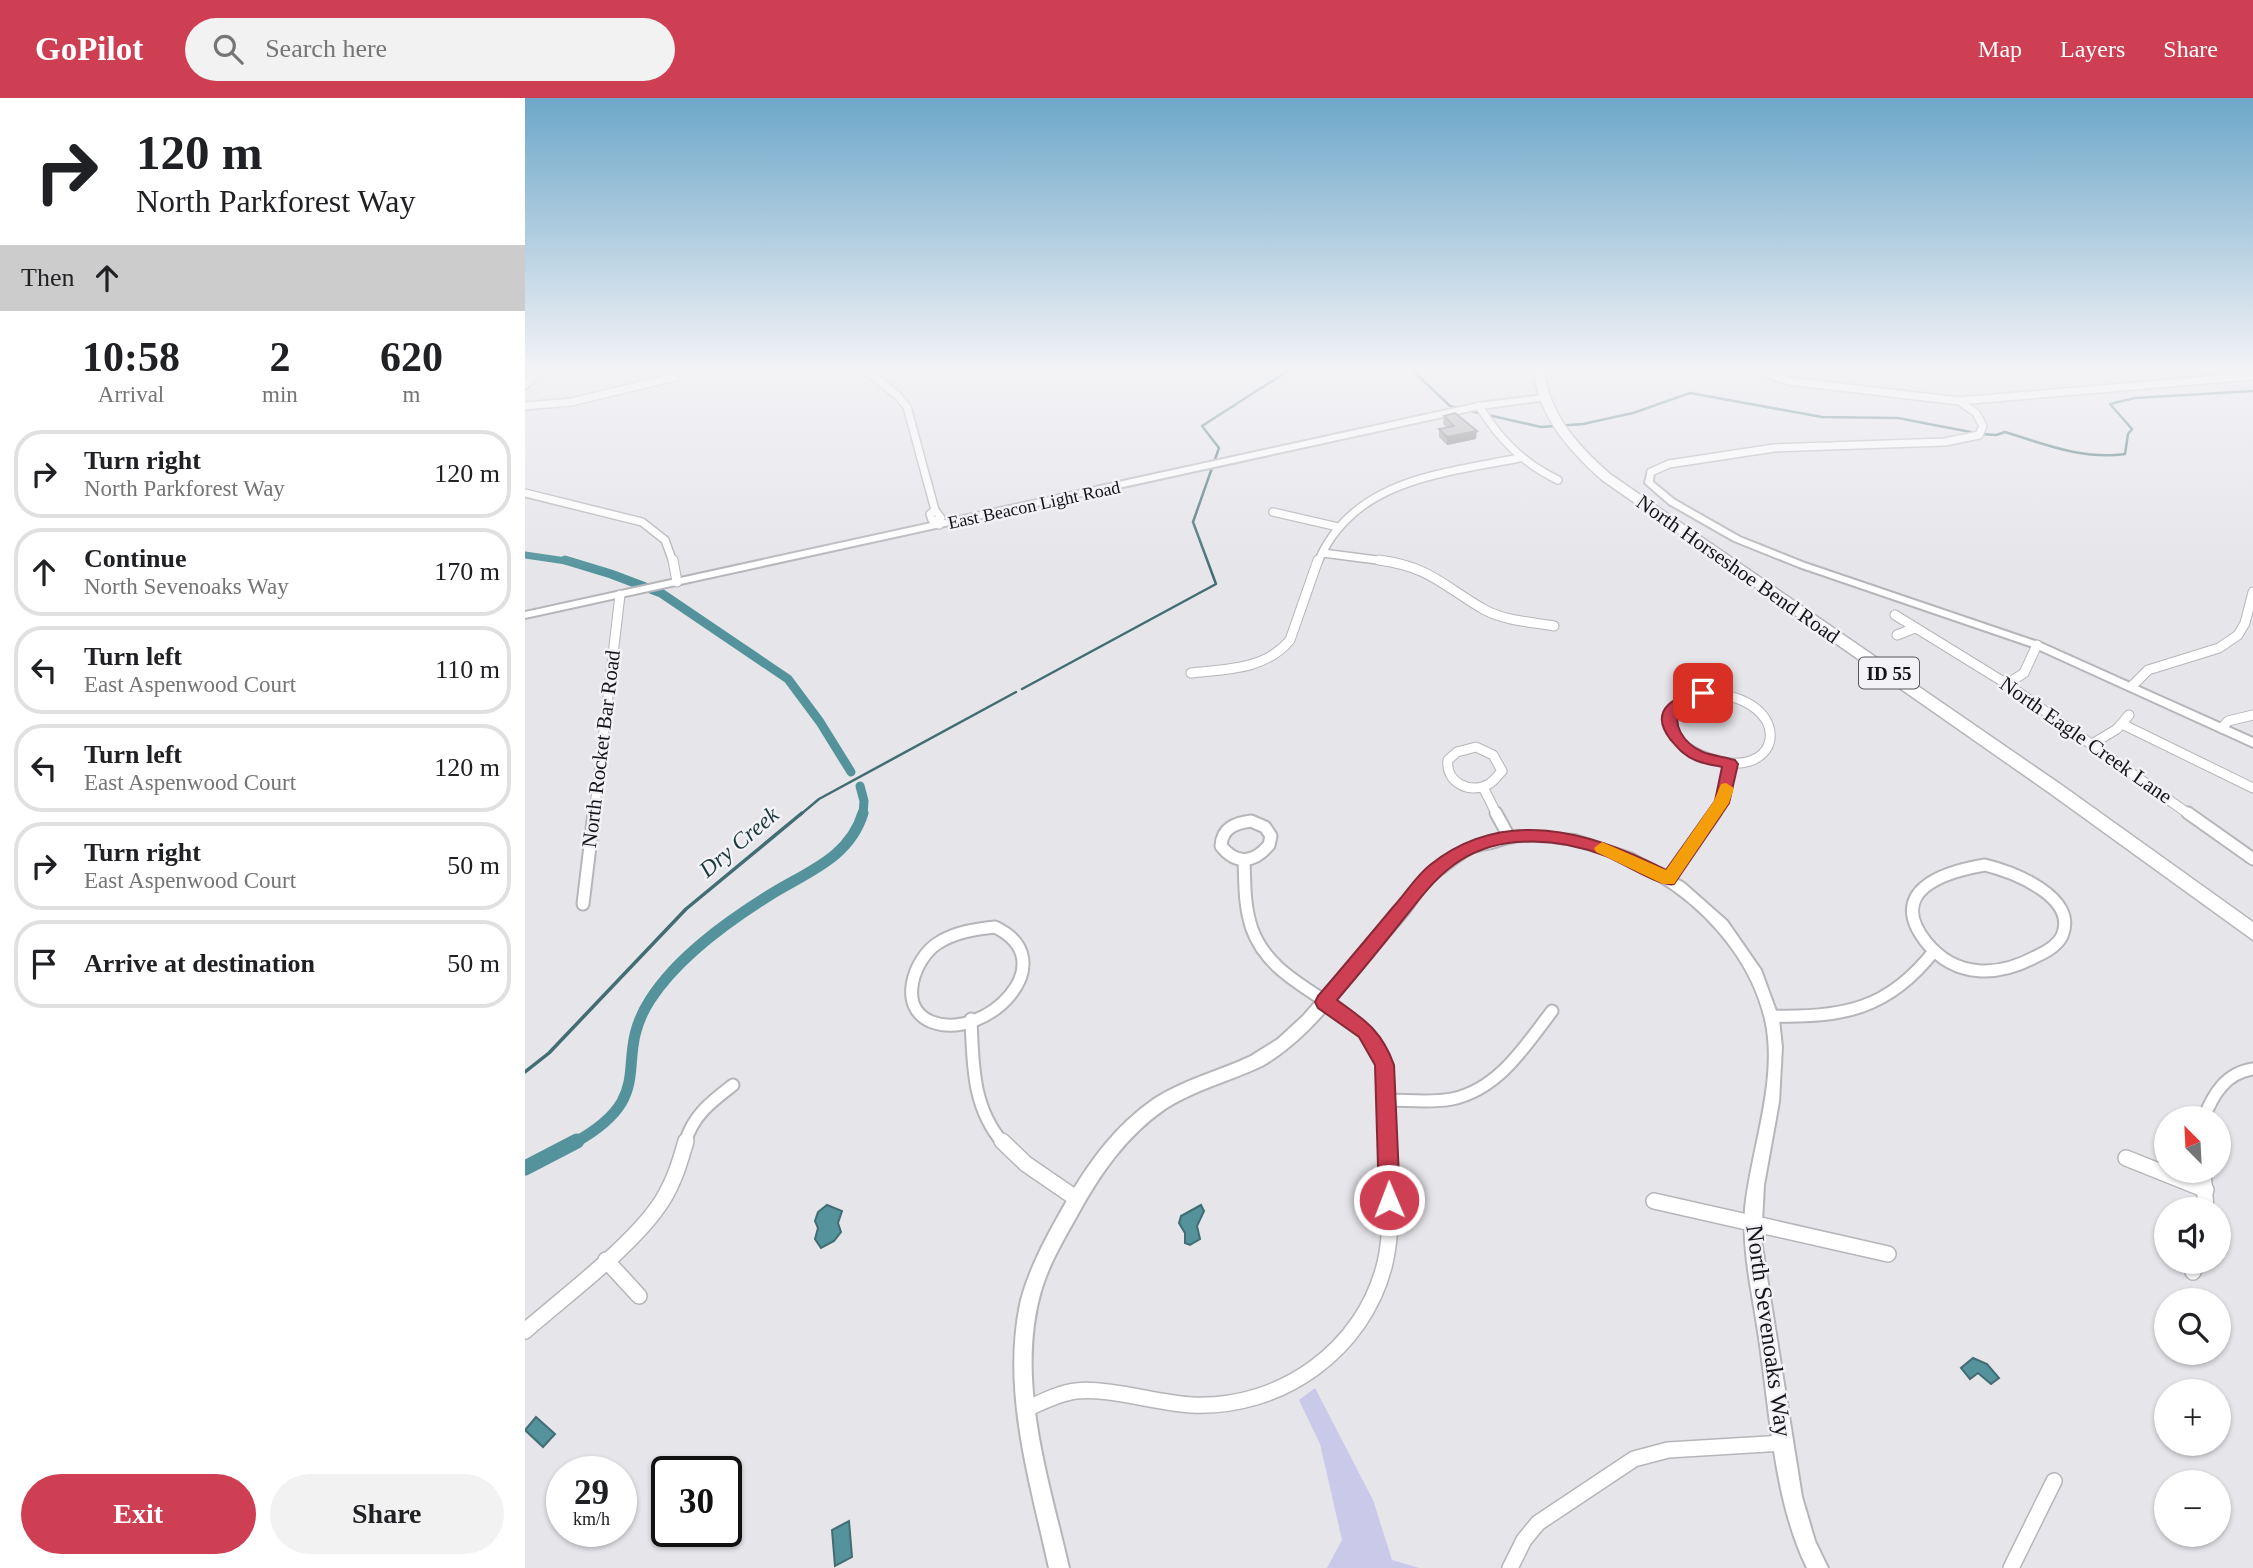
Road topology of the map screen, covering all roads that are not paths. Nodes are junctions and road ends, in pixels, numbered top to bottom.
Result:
1 (915, 436) edge
2 (1345, 436) edge
3 (1497, 436) edge
4 (1565, 436) edge
5 (1978, 436) edge
6 (1518, 458) junction
7 (1651, 472) joint
8 (1558, 480) dead end
9 (525, 493) edge
10 (1273, 512) dead end
11 (938, 523) junction
12 (1338, 527) junction
13 (1323, 553) junction
14 (677, 582) junction
15 (2253, 592) edge
16 (620, 595) junction
17 (525, 615) edge
18 (1895, 615) dead end
19 (1555, 626) dead end
20 (1915, 628) junction
21 (1897, 635) dead end
22 (2037, 645) junction
23 (1192, 673) dead end
24 (2007, 684) junction
25 (2131, 686) junction
26 (2253, 715) edge
27 (2222, 728) junction
28 (2253, 743) edge
29 (2092, 744) junction
30 (1730, 764) junction
31 (1483, 787) junction
32 (2253, 788) edge
33 (1509, 836) junction
34 (2253, 859) edge
35 (1244, 860) junction
36 (1669, 879) junction
37 (583, 904) dead end
38 (2253, 932) edge
39 (1934, 951) junction
40 (1325, 1002) junction
41 (1552, 1011) dead end
42 (1772, 1016) junction
43 (971, 1019) junction
44 (2253, 1069) edge
45 (733, 1085) dead end
46 (1387, 1100) junction
47 (2208, 1106) edge
48 (2126, 1158) dead end
49 (2205, 1183) edge
50 (2206, 1191) junction
51 (2206, 1197) edge
52 (1077, 1199) junction
53 (1654, 1201) dead end
54 (1752, 1223) junction
55 (1888, 1254) dead end
56 (606, 1260) junction
57 (639, 1296) dead end
58 (525, 1331) edge
59 (1027, 1409) junction
60 (1784, 1443) junction
61 (2054, 1481) dead end
62 (1059, 1568) edge
63 (1510, 1568) edge
64 (1818, 1568) edge
65 (2011, 1568) edge

1 - 11 street
2 - 11 main road, East Beacon Light Road
3 - 6 street
4 - 38 highway, North Horseshoe Bend Road / ID 55
5 - 7 street
6 - 8 street
6 - 12 street
7 - 22 street, North Horseshoe Bend Road
9 - 14 street
10 - 12 street
11 - 14 main road, East Beacon Light Road
12 - 13 street
13 - 19 street
13 - 23 street
14 - 16 main road, East Beacon Light Road
15 - 25 street
16 - 17 main road, East Beacon Light Road
16 - 37 street, North Rocket Bar Road
18 - 20 street, North Eagle Creek Lane
20 - 21 street
20 - 24 street, North Eagle Creek Lane
22 - 24 street
22 - 25 street, North Horseshoe Bend Road
24 - 29 street, North Eagle Creek Lane
25 - 27 street, North Horseshoe Bend Road
26 - 27 street
27 - 28 street, North Horseshoe Bend Road
29 - 32 street
29 - 34 street, North Eagle Creek Lane
30 - 30 street
30 - 36 street
31 - 31 street
31 - 33 street
33 - 36 street, North Sevenoaks Way
33 - 40 street
35 - 35 street
35 - 40 street
36 - 42 street, North Sevenoaks Way
39 - 39 street
39 - 42 street
40 - 46 street
40 - 52 street
41 - 46 street
42 - 54 street, North Sevenoaks Way
43 - 43 street
43 - 52 street
44 - 47 street
45 - 56 street
46 - 59 street
48 - 50 street
49 - 50 street
50 - 51 street
52 - 59 street
53 - 54 street
54 - 55 street
54 - 60 street, North Sevenoaks Way
56 - 57 street
56 - 58 street
59 - 62 street
60 - 63 street
60 - 64 street, North Sevenoaks Way
61 - 65 street

